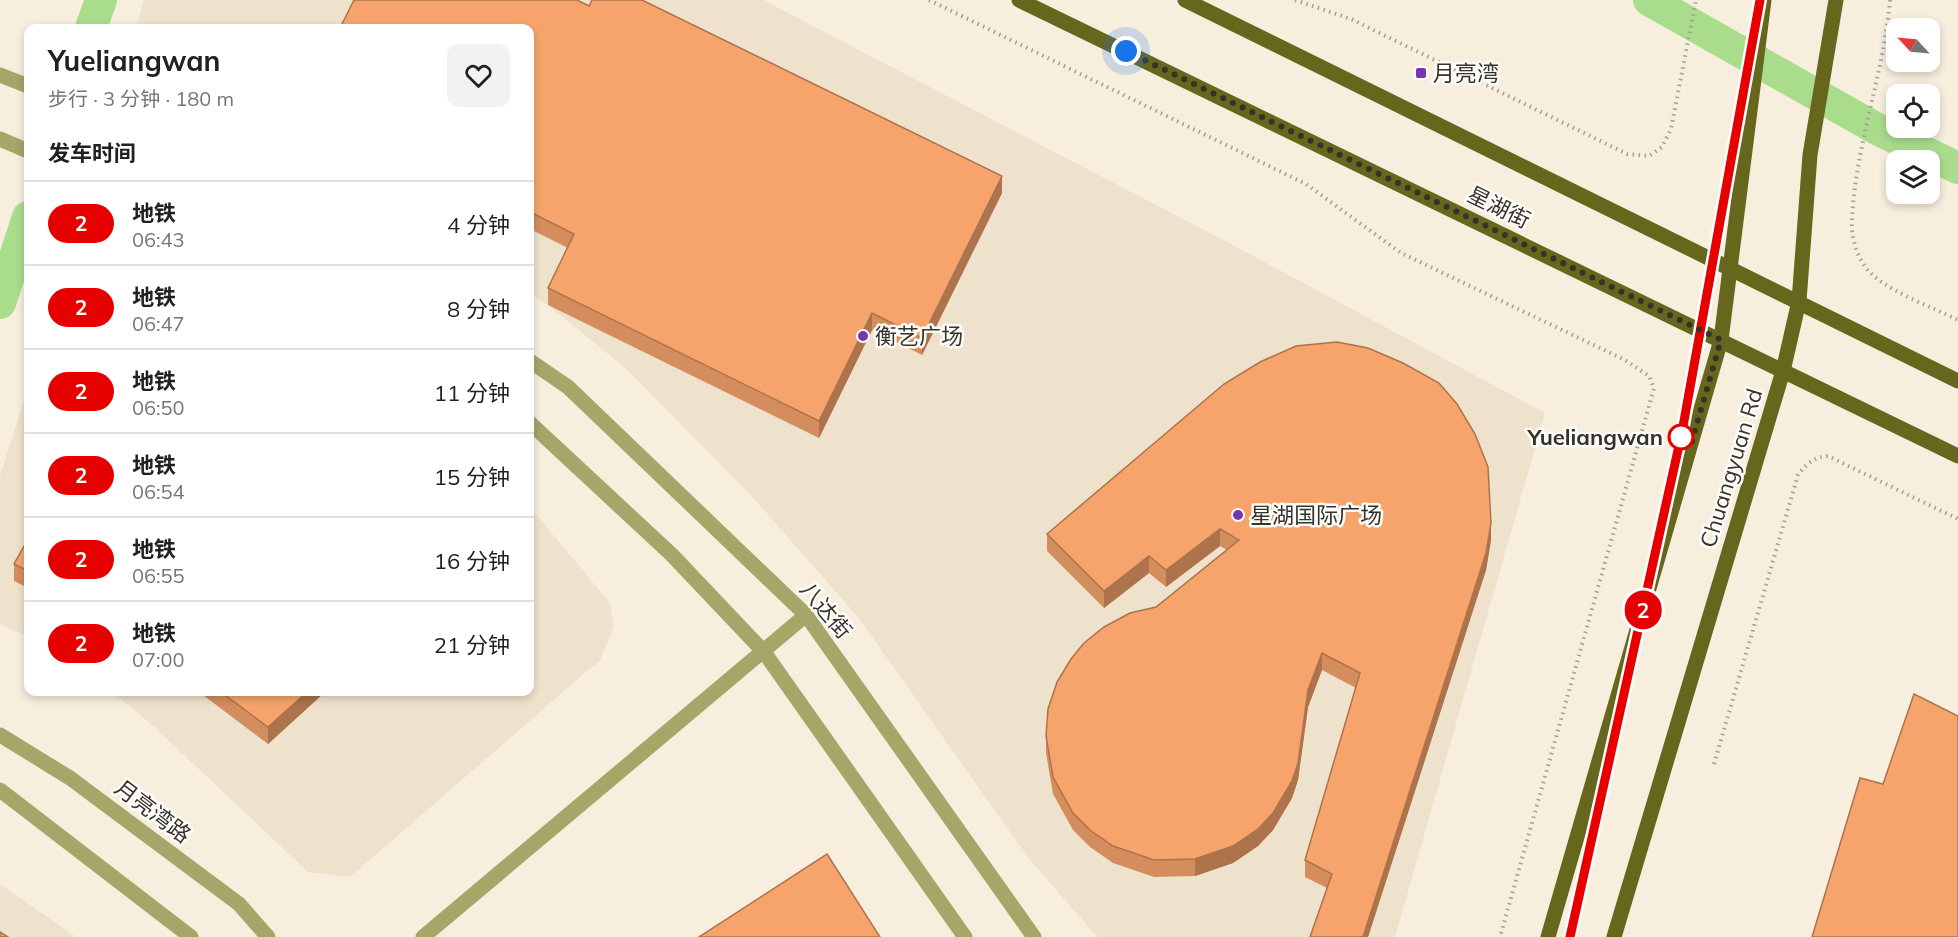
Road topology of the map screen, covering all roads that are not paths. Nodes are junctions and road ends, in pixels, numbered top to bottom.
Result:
1 (1019, 0) edge
2 (1185, 0) edge
3 (1764, 0) edge
4 (1836, 0) edge
5 (0, 75) edge
6 (24, 84) edge
7 (3, 140) edge
8 (24, 149) edge
9 (1730, 268) junction
10 (1799, 301) junction
11 (1721, 340) junction
12 (534, 365) edge
13 (1784, 370) junction
14 (1958, 381) edge
15 (534, 427) edge
16 (1958, 456) edge
17 (806, 615) junction
18 (764, 652) junction
19 (0, 735) edge
20 (0, 790) edge
21 (191, 937) edge
22 (268, 937) edge
23 (423, 937) edge
24 (965, 937) edge
25 (1034, 937) edge
26 (1548, 937) edge
27 (1614, 937) edge

1 - 11 main road, 星湖街
2 - 9 main road
3 - 9 main road, Chuangyuan Rd
4 - 10 main road, Chuangyuan Rd
5 - 6 street
7 - 8 street
9 - 10 main road
9 - 11 main road, Chuangyuan Rd
10 - 13 main road, Chuangyuan Rd
10 - 14 main road
11 - 13 main road, 星湖街
11 - 26 main road, Chuangyuan Rd
12 - 17 street, 八达街
13 - 16 main road, 星湖街
13 - 27 main road, Chuangyuan Rd
15 - 18 street
17 - 18 street
17 - 25 street, 八达街
18 - 23 street
18 - 24 street
19 - 22 street, 月亮湾路
20 - 21 street

